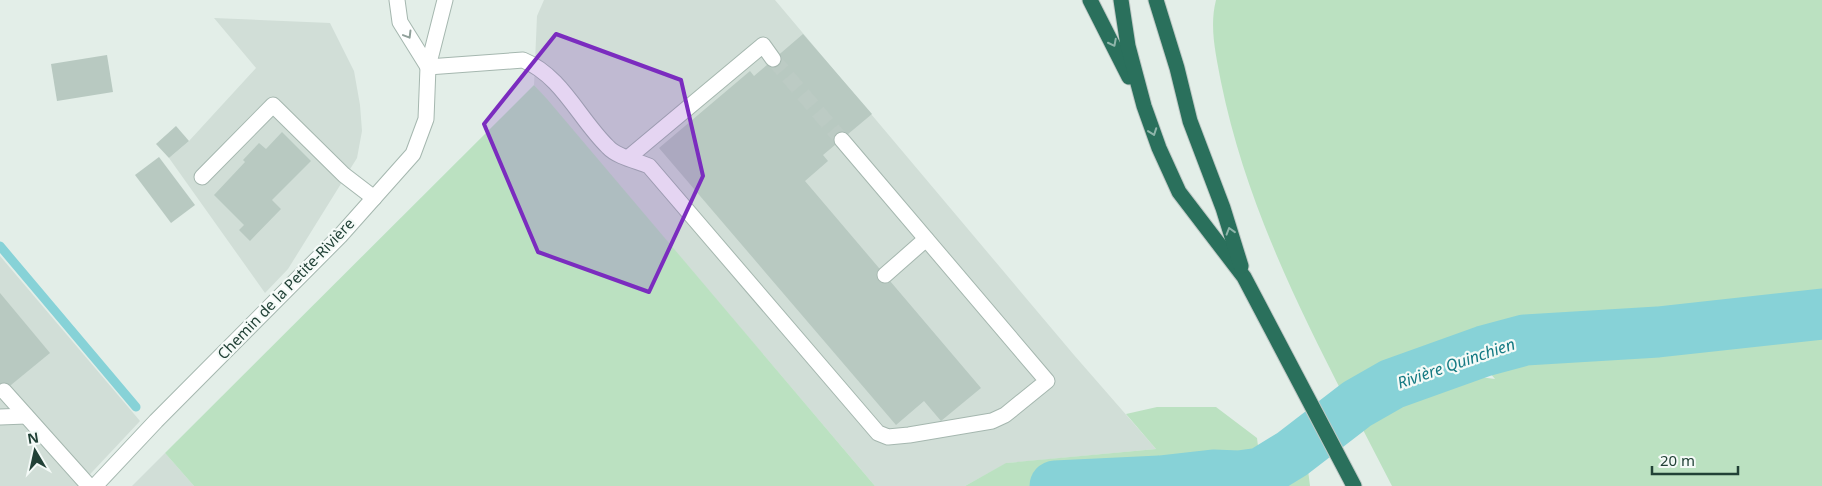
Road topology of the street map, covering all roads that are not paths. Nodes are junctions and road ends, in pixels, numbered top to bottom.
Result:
1 (397, 0) edge
2 (445, 0) edge
3 (1090, 0) edge
4 (1121, 0) edge
5 (1156, 0) edge
6 (773, 59) tunnel mouth
7 (428, 67) junction
8 (1144, 106) junction
9 (842, 140) tunnel mouth
10 (628, 157) junction
11 (202, 177) dead end
12 (374, 198) junction
13 (926, 239) junction
14 (885, 275) dead end
15 (1244, 278) junction
16 (4, 391) dead end
17 (26, 416) junction
18 (0, 417) edge
19 (88, 486) edge
20 (95, 486) edge
21 (1354, 486) edge

1 -> 7 street
2 - 7 street, Chemin de la Petite-Rivière
3 -> 8 highway
4 - 8 highway
15 -> 5 highway
6 - 10 street
7 - 10 street
7 - 12 street, Chemin de la Petite-Rivière
8 -> 15 highway
9 - 13 street
10 - 13 street
11 - 12 street
12 - 20 street, Chemin de la Petite-Rivière
13 - 14 street
15 - 21 highway
16 - 17 street
17 - 18 street
17 - 19 street

